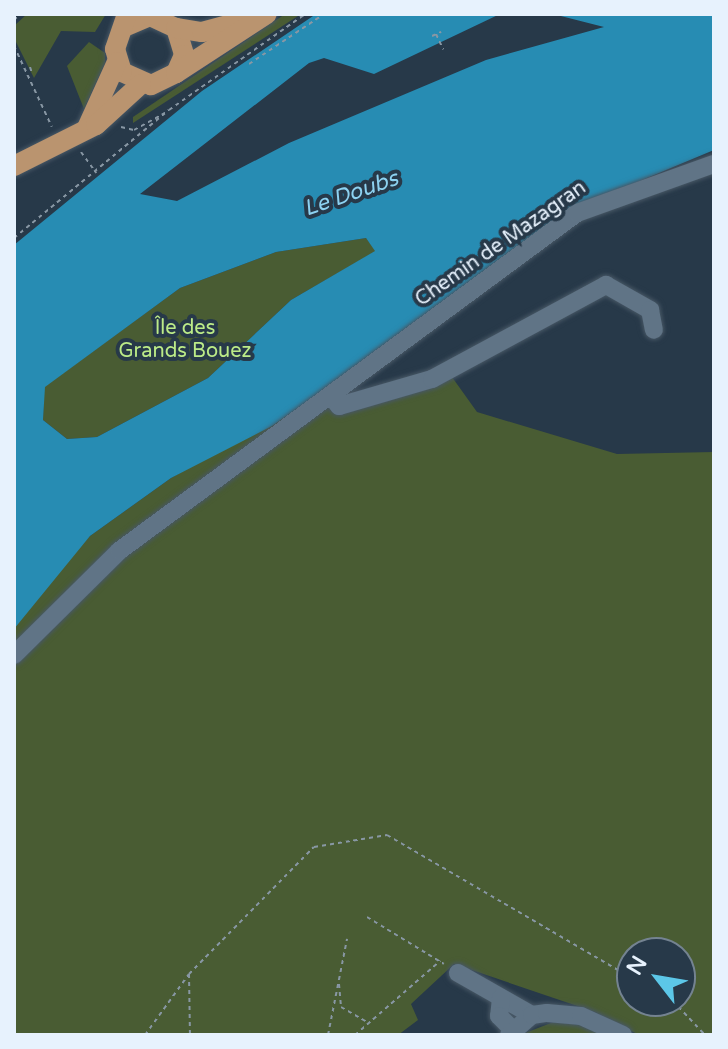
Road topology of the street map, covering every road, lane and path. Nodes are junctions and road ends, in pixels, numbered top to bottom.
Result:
1 (20, 14) edge
2 (266, 14) edge
3 (305, 14) edge
4 (324, 14) edge
5 (14, 20) edge
6 (126, 20) edge
7 (164, 20) edge
8 (297, 20) junction
9 (303, 28) junction
10 (441, 32) dead end
11 (14, 46) edge
12 (443, 49) dead end
13 (117, 62) junction
14 (249, 64) dead end
15 (30, 67) dead end
16 (32, 73) dead end
17 (176, 73) junction
18 (141, 84) junction
19 (169, 110) junction
20 (116, 123) dead end
21 (55, 133) dead end
22 (82, 141) junction
23 (36, 157) junction
24 (714, 164) edge
25 (14, 166) edge
26 (96, 174) junction
27 (14, 187) edge
28 (14, 238) edge
29 (654, 330) dead end
30 (331, 396) junction
31 (14, 655) edge
32 (367, 917) dead end
33 (347, 939) dead end
34 (616, 969) edge
35 (458, 973) dead end
36 (189, 974) junction
37 (339, 980) junction
38 (501, 998) junction
39 (532, 1015) junction
40 (688, 1017) edge
41 (368, 1022) junction
42 (511, 1033) edge
43 (145, 1035) edge
44 (190, 1035) edge
45 (328, 1035) edge
46 (355, 1035) edge
47 (623, 1035) edge
48 (705, 1035) edge

1 - 5 path
2 - 7 main road
2 - 17 main road
3 - 8 path
4 - 9 path
6 - 7 main road
6 - 13 main road
7 - 17 main road
8 - 9 path
8 - 19 path
9 - 14 path
10 - 12 path
11 - 21 path
13 - 18 main road
13 - 22 main road
15 - 16 path
17 - 18 main road
18 - 22 main road
19 - 20 path
19 - 26 path
22 - 23 main road
22 - 26 path
23 - 25 main road
23 - 27 main road
24 - 30 street, Chemin de Mazagran
26 - 28 path
29 - 30 street
30 - 31 street, Chemin de Mazagran
32 - 41 path
33 - 37 path
34 - 36 path
35 - 38 street
36 - 43 path
36 - 44 path
37 - 41 path
37 - 45 path
38 - 39 street
38 - 42 street
39 - 42 street
39 - 47 street
40 - 48 path
41 - 46 path

